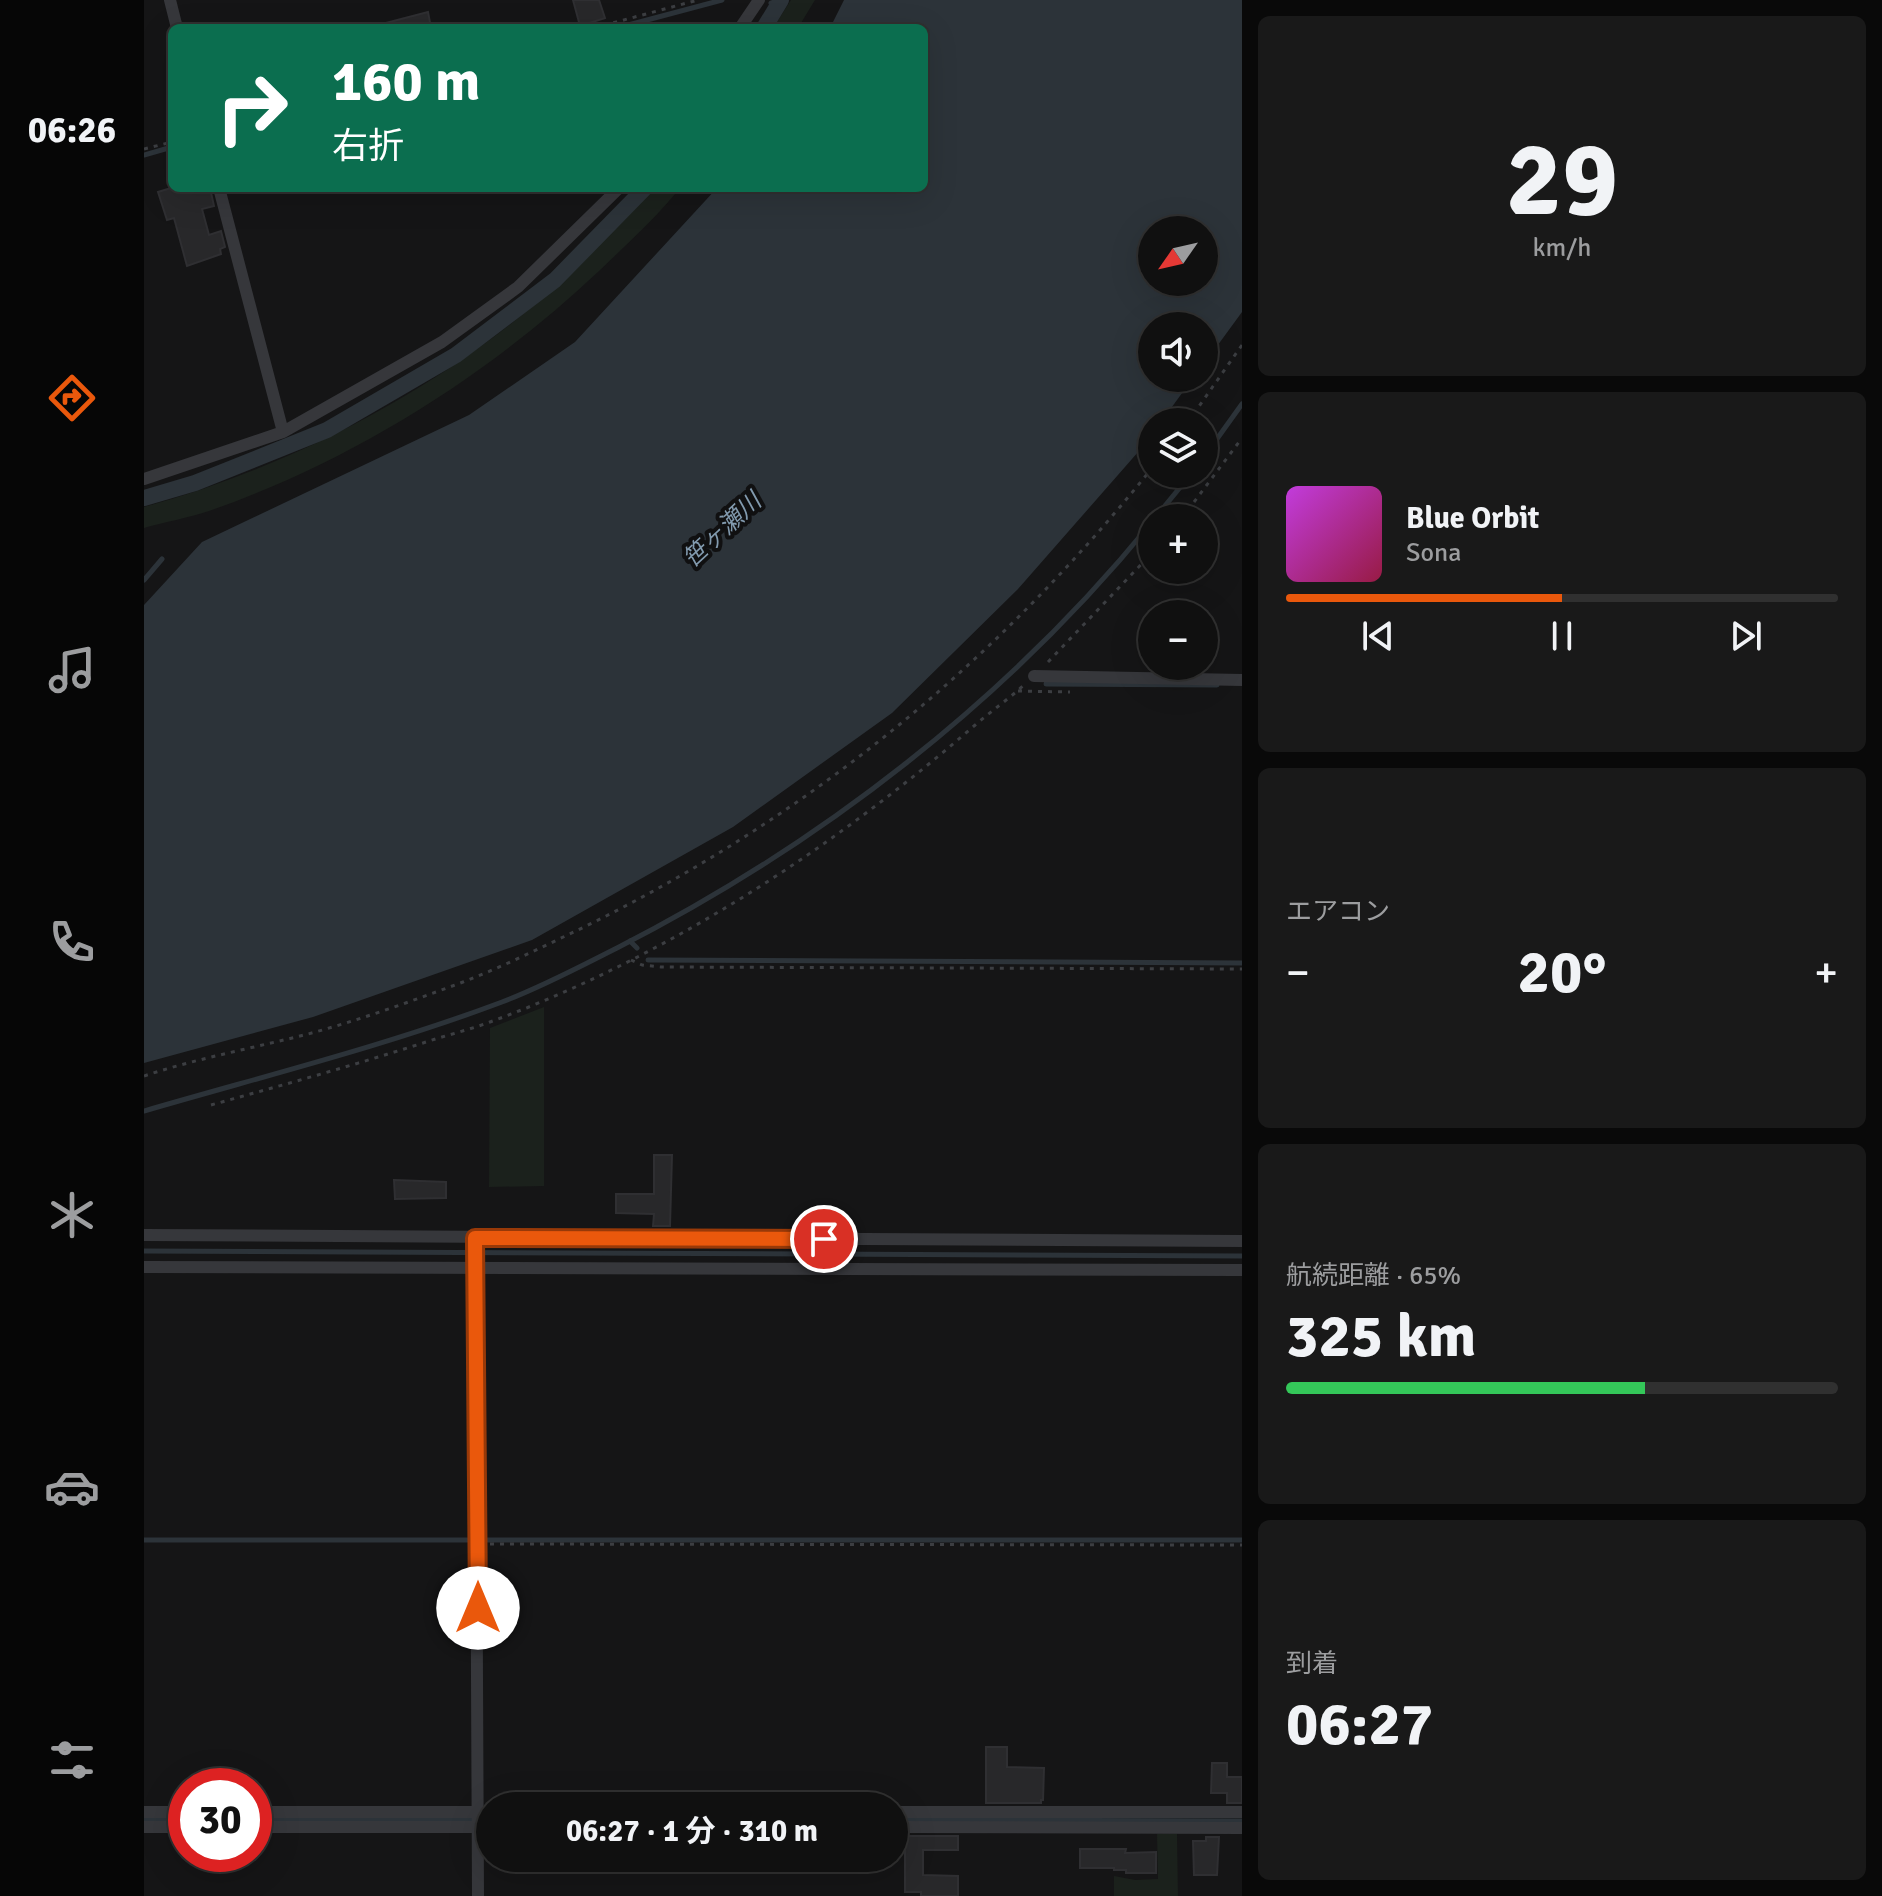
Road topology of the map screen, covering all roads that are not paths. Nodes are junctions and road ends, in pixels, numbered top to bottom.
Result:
1 (170, 0) edge
2 (759, 0) edge
3 (176, 24) edge
4 (743, 24) edge
5 (220, 192) edge
6 (615, 192) edge
7 (283, 432) junction
8 (144, 479) edge
9 (1034, 676) road end
10 (1242, 680) edge
11 (144, 1235) edge
12 (1242, 1241) edge
13 (475, 1252) junction
14 (144, 1267) edge
15 (1242, 1270) edge
16 (482, 1792) edge
17 (144, 1812) edge
18 (168, 1812) edge
19 (908, 1812) edge
20 (1242, 1812) edge
21 (272, 1813) edge
22 (476, 1819) edge
23 (476, 1819) edge
24 (272, 1826) edge
25 (144, 1827) edge
26 (168, 1827) edge
27 (908, 1827) edge
28 (1242, 1828) edge
29 (479, 1872) edge
30 (478, 1896) edge

1 - 3 street
2 - 4 street
5 - 7 street
6 - 7 street
7 - 8 street
9 - 10 street
11 - 13 street
12 - 13 street
13 - 14 street
13 - 15 street
13 - 16 street
17 - 18 street
19 - 20 street
21 - 22 street
23 - 24 street
25 - 26 street
27 - 28 street
29 - 30 street

